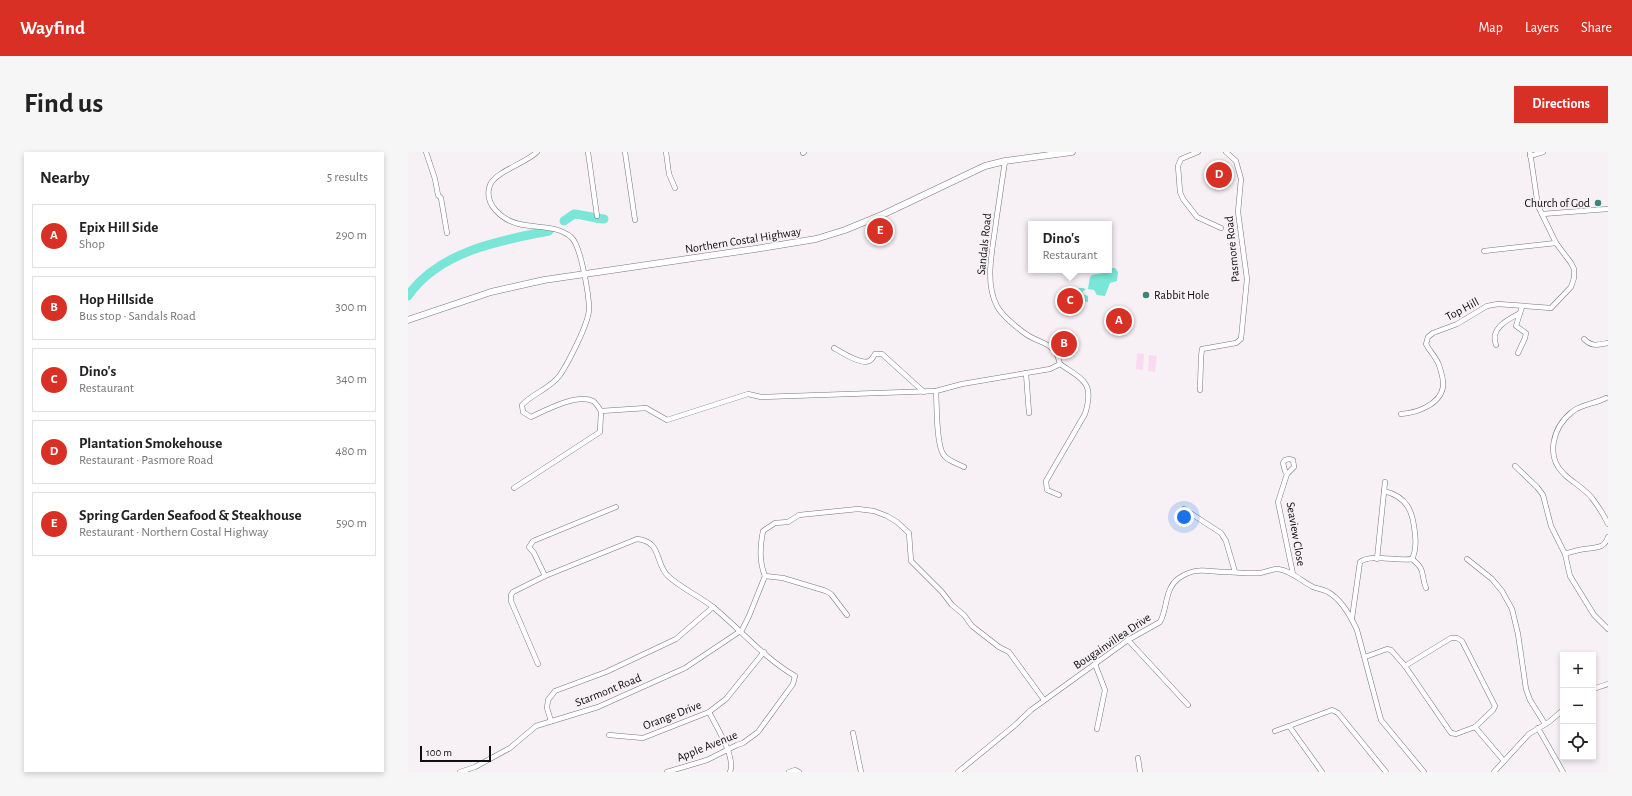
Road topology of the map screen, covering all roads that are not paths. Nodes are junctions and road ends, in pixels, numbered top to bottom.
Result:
1 (426, 152) edge
2 (536, 152) edge
3 (588, 152) edge
4 (625, 152) edge
5 (666, 152) edge
6 (1072, 152) edge
7 (1198, 152) edge
8 (1226, 152) edge
9 (1543, 152) edge
10 (1530, 154) edge
11 (1005, 161) junction
12 (675, 188) dead end
13 (1608, 209) edge
14 (1542, 214) junction
15 (597, 216) dead end
16 (635, 220) dead end
17 (1221, 228) dead end
18 (447, 233) dead end
19 (1556, 243) junction
20 (1484, 251) dead end
21 (584, 274) junction
22 (1522, 307) junction
23 (1520, 313) junction
24 (408, 320) edge
25 (1584, 339) dead end
26 (1608, 343) edge
27 (1496, 345) dead end
28 (834, 348) dead end
29 (1518, 353) dead end
30 (1060, 364) junction
31 (1026, 373) junction
32 (1200, 390) dead end
33 (936, 391) junction
34 (924, 392) junction
35 (1606, 398) dead end
36 (601, 411) junction
37 (1029, 413) dead end
38 (1401, 414) dead end
39 (1515, 466) dead end
40 (964, 467) dead end
41 (1287, 474) dead end
42 (1385, 482) dead end
43 (514, 488) dead end
44 (1384, 491) junction
45 (1059, 495) dead end
46 (616, 507) dead end
47 (1184, 509) dead end
48 (1608, 524) edge
49 (1608, 537) edge
50 (1564, 554) junction
51 (1467, 558) dead end
52 (1377, 559) junction
53 (1412, 559) junction
54 (1235, 572) junction
55 (1293, 574) junction
56 (545, 576) junction
57 (765, 576) junction
58 (1426, 588) dead end
59 (713, 607) junction
60 (847, 616) dead end
61 (1352, 618) junction
62 (1608, 629) edge
63 (739, 631) junction
64 (1128, 640) junction
65 (764, 652) junction
66 (1365, 657) junction
67 (538, 664) dead end
68 (1095, 664) junction
69 (1405, 666) junction
70 (1608, 684) edge
71 (1596, 688) edge
72 (1044, 700) junction
73 (1188, 705) dead end
74 (710, 712) junction
75 (1560, 712) edge
76 (550, 721) junction
77 (1545, 724) junction
78 (1289, 726) junction
79 (1476, 727) junction
80 (1538, 728) junction
81 (1097, 729) dead end
82 (1275, 731) dead end
83 (853, 732) dead end
84 (609, 736) dead end
85 (728, 750) junction
86 (1138, 758) dead end
87 (1504, 760) junction
88 (460, 772) edge
89 (667, 772) edge
90 (730, 772) edge
91 (789, 772) edge
92 (799, 772) edge
93 (862, 772) edge
94 (958, 772) edge
95 (1140, 772) edge
96 (1322, 772) edge
97 (1386, 772) edge
98 (1424, 772) edge
99 (1494, 772) edge
100 (1563, 772) edge

1 - 18 street
2 - 21 street
3 - 15 street
4 - 16 street
5 - 12 street
6 - 11 main road, Northern Costal Highway
7 - 17 street
8 - 32 street, Pasmore Road
9 - 10 street
10 - 14 street, Top Hill
11 - 21 main road, Northern Costal Highway
11 - 30 street, Sandals Road
13 - 14 street
14 - 19 street, Top Hill
19 - 20 street
19 - 22 street, Top Hill
21 - 24 main road, Northern Costal Highway
21 - 36 street
22 - 23 street
22 - 38 street, Top Hill
23 - 27 street
23 - 29 street
25 - 26 street
28 - 34 street
30 - 31 street
30 - 45 street
31 - 33 street
31 - 37 street
33 - 34 street
33 - 40 street
34 - 36 street
35 - 48 street
36 - 43 street
39 - 50 street
41 - 55 street, Seaview Close
42 - 44 street
44 - 52 street
44 - 53 street
46 - 56 street
47 - 54 street
49 - 50 street
50 - 62 street
51 - 77 street
52 - 53 street
52 - 61 street
53 - 58 street
54 - 55 street, Bougainvillea Drive
54 - 64 street, Bougainvillea Drive
55 - 61 street, Bougainvillea Drive
56 - 59 street
56 - 67 street
57 - 60 street
57 - 63 street
57 - 72 street
59 - 63 street
59 - 76 street
61 - 66 street, Bougainvillea Drive
63 - 65 street
63 - 76 street, Starmont Road
64 - 68 street, Bougainvillea Drive
64 - 73 street
65 - 74 street, Orange Drive
65 - 85 street, Apple Avenue
66 - 69 street
66 - 98 street, Bougainvillea Drive
68 - 72 street, Bougainvillea Drive
68 - 81 street
69 - 79 street
69 - 79 street
70 - 71 street
72 - 94 street, Bougainvillea Drive
74 - 84 street, Orange Drive
74 - 85 street
75 - 77 street
76 - 88 street, Starmont Road
77 - 80 street
78 - 82 street
78 - 96 street
78 - 97 street
79 - 87 street
80 - 87 street
80 - 100 street
83 - 93 street
85 - 89 street, Apple Avenue
85 - 90 street
86 - 95 street
87 - 99 street
91 - 92 street

